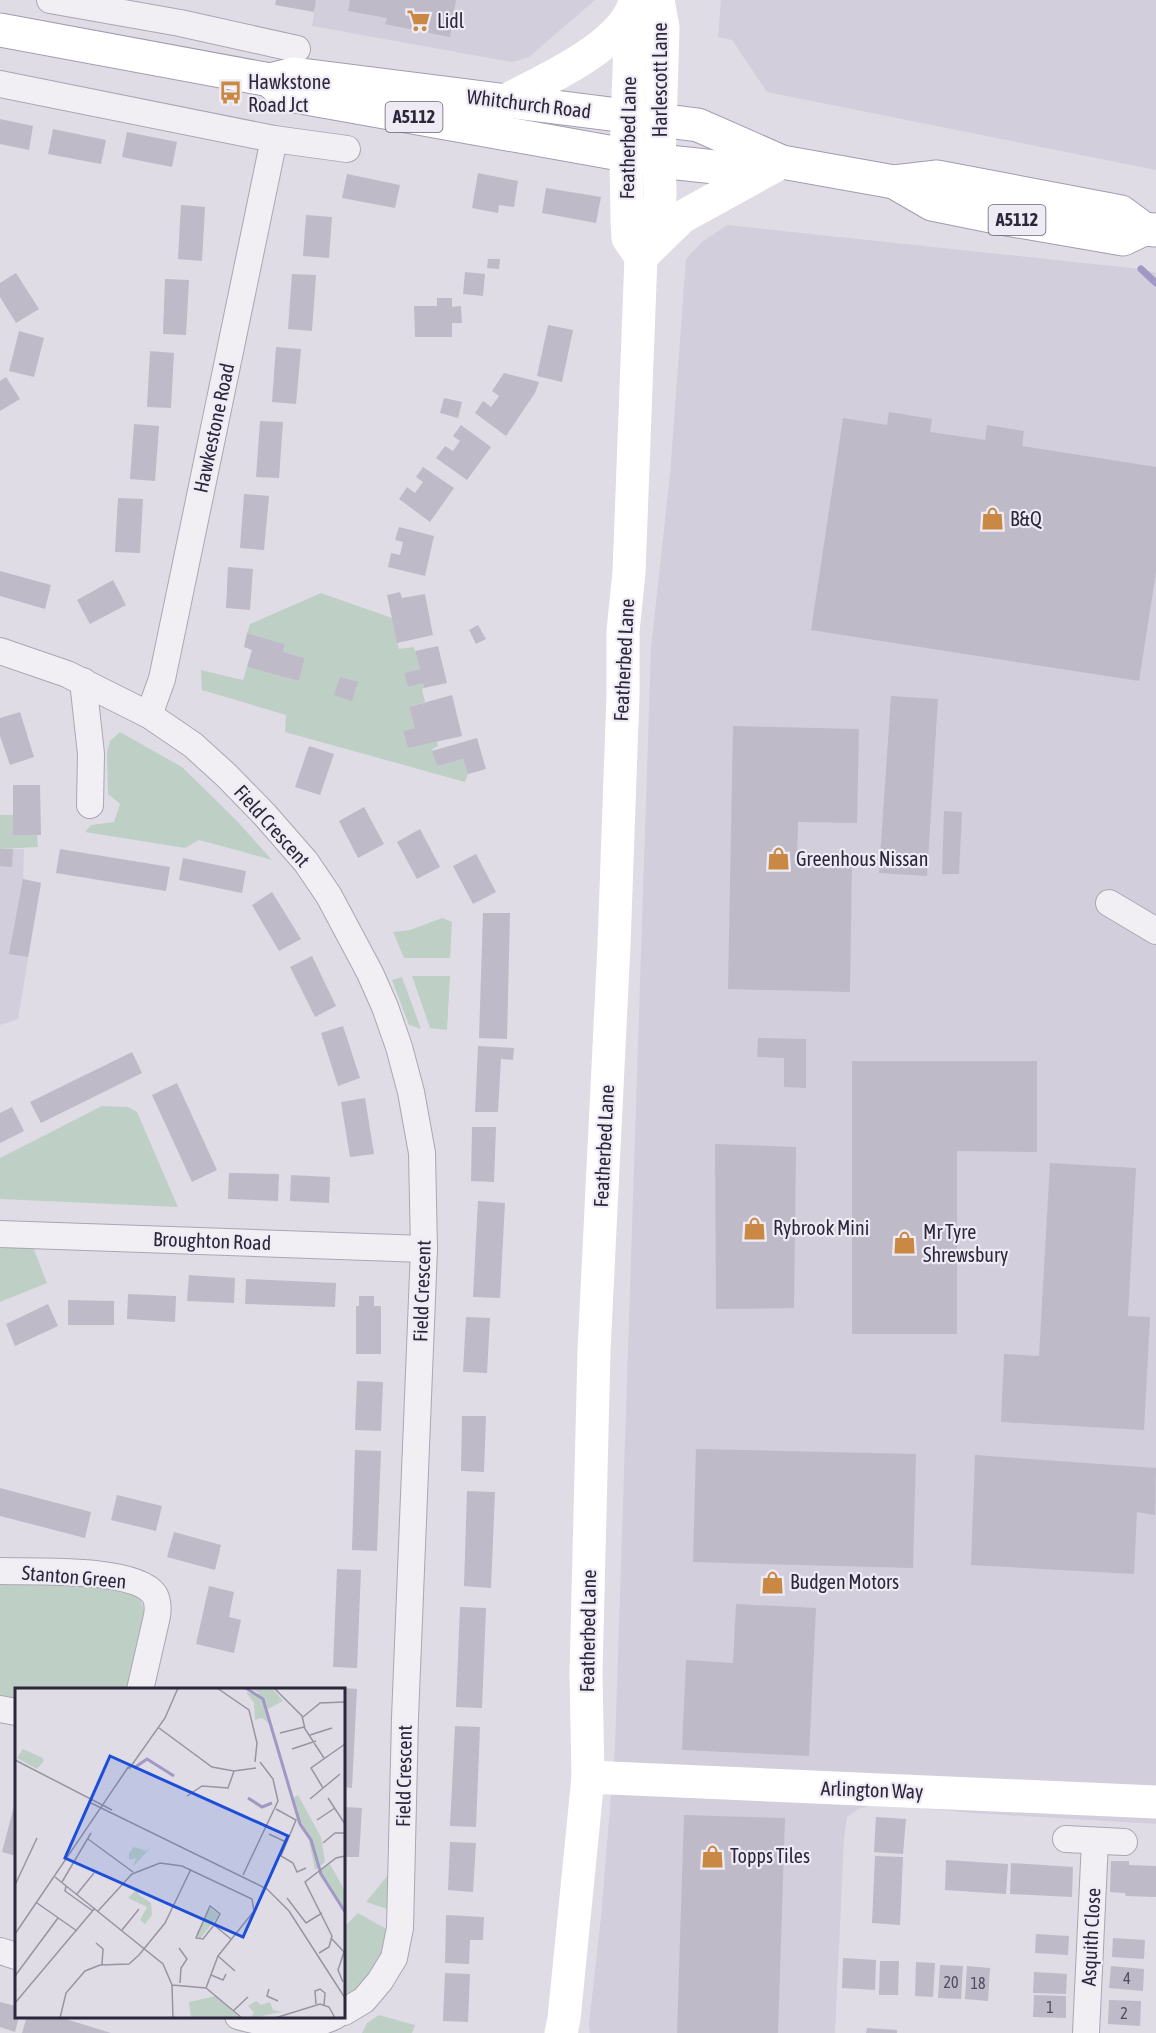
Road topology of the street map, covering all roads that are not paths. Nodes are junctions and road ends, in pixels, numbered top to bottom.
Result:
1 (51, 0) edge
2 (642, 5) edge
3 (180, 23) junction
4 (0, 30) edge
5 (297, 49) dead end
6 (172, 63) junction
7 (270, 80) junction
8 (0, 84) edge
9 (506, 100) junction
10 (628, 115) junction
11 (661, 119) junction
12 (274, 139) junction
13 (347, 150) dead end
14 (626, 156) junction
15 (659, 161) junction
16 (782, 162) junction
17 (1150, 229) edge
18 (649, 250) junction
19 (0, 651) edge
20 (83, 681) junction
21 (140, 711) junction
22 (89, 730) junction
23 (90, 806) dead end
24 (1109, 903) dead end
25 (1156, 931) edge
26 (0, 1234) edge
27 (424, 1249) junction
28 (0, 1571) edge
29 (140, 1688) edge
30 (0, 1709) edge
31 (15, 1712) edge
32 (588, 1777) junction
33 (1156, 1802) edge
34 (1066, 1839) dead end
35 (1095, 1841) junction
36 (1124, 1842) dead end
37 (0, 1951) edge
38 (15, 1956) edge
39 (345, 2011) edge
40 (246, 2018) edge
41 (331, 2018) edge
42 (561, 2033) edge
43 (1086, 2033) edge

1 - 3 street
2 - 9 street
2 - 10 street, Featherbed Lane
2 - 11 street, Harlescott Lane
3 - 5 street
3 - 6 street
4 - 6 street, Whitchurch Road / A5112
6 - 7 street, Whitchurch Road / A5112
7 - 9 street, Whitchurch Road / A5112
7 - 14 street, Whitchurch Road / A5112
8 - 12 street
9 - 10 street, Whitchurch Road / A5112
10 - 11 street, Whitchurch Road / A5112
10 - 14 street, Featherbed Lane
11 - 15 street, Harlescott Lane
11 - 16 street, Whitchurch Road / A5112
12 - 13 street
12 - 21 street, Hawkestone Road
14 - 15 street, Whitchurch Road / A5112
14 - 18 street, Featherbed Lane
15 - 16 street, A5112
15 - 18 street, Featherbed Lane
16 - 17 street, A5112
16 - 18 street
18 - 32 street, Featherbed Lane
19 - 20 street, Field Crescent
20 - 21 street, Field Crescent
20 - 22 street
21 - 22 street
21 - 27 street, Field Crescent
22 - 23 street
24 - 25 street
26 - 27 street, Broughton Road
27 - 39 street, Field Crescent
28 - 29 street, Stanton Green
30 - 31 street
32 - 33 street, Arlington Way
32 - 42 street, Featherbed Lane
34 - 35 street
35 - 36 street
35 - 43 street, Asquith Close
37 - 38 street
40 - 41 street

